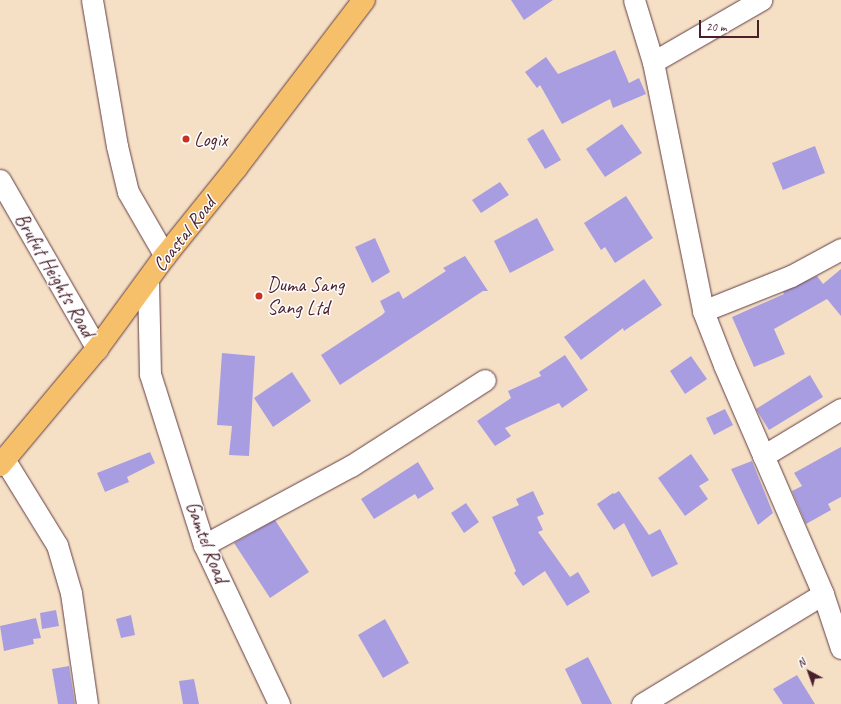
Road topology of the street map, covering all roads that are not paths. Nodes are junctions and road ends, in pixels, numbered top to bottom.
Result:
1 (92, 0) edge
2 (364, 0) edge
3 (634, 0) edge
4 (761, 0) edge
5 (653, 62) junction
6 (0, 180) edge
7 (841, 249) edge
8 (165, 256) junction
9 (148, 280) junction
10 (703, 312) junction
11 (97, 349) junction
12 (485, 380) dead end
13 (841, 409) edge
14 (763, 456) junction
15 (2, 462) edge
16 (204, 545) junction
17 (823, 594) junction
18 (841, 648) edge
19 (87, 704) edge
20 (279, 704) edge
21 (642, 704) edge

1 - 8 street
2 - 8 main road, Coastal Road
3 - 5 street
4 - 5 street
5 - 10 street
6 - 11 street, Brufut Heights Road
7 - 10 street
8 - 9 main road, Coastal Road
9 - 11 main road, Coastal Road
9 - 16 street, Gamtel Road
10 - 14 street
11 - 15 main road, Coastal Road
12 - 16 street
13 - 14 street
14 - 17 street
15 - 19 street
16 - 20 street, Gamtel Road
17 - 18 street
17 - 21 street

